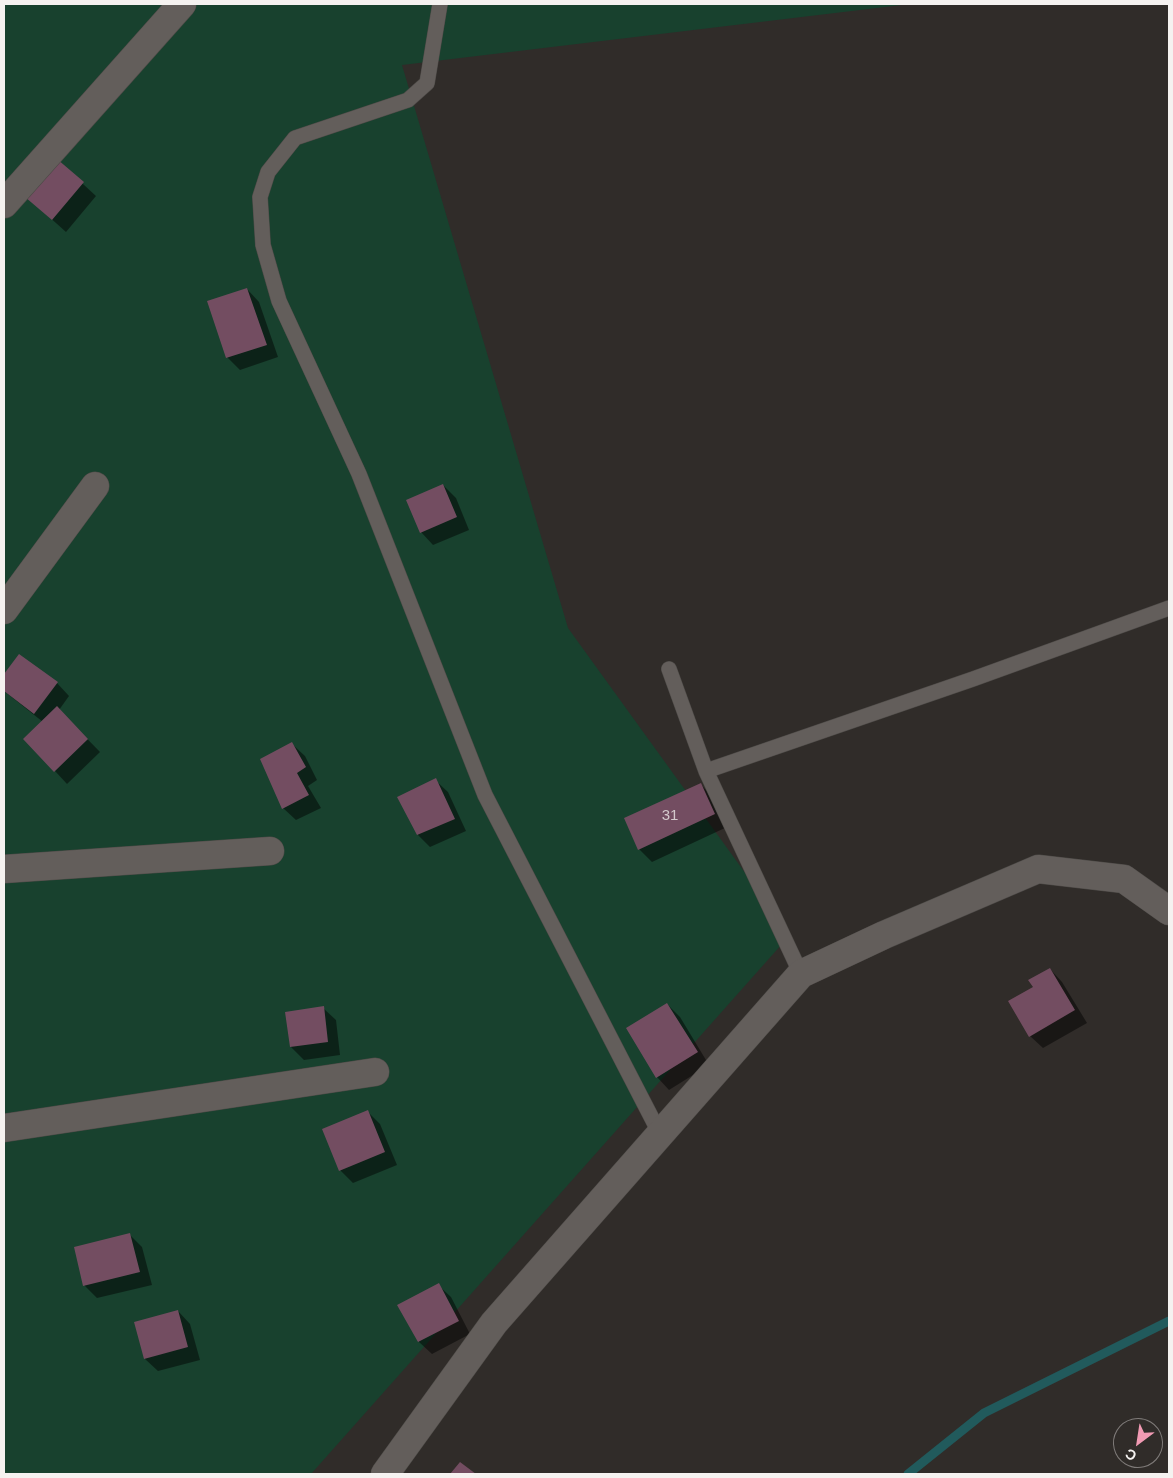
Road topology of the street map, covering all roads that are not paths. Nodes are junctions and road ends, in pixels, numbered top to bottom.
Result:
1 (182, 4) edge
2 (440, 4) edge
3 (4, 204) edge
4 (95, 486) dead end
5 (1169, 608) edge
6 (4, 610) edge
7 (669, 669) dead end
8 (706, 772) junction
9 (270, 850) dead end
10 (4, 869) edge
11 (1169, 911) edge
12 (801, 974) junction
13 (375, 1072) dead end
14 (4, 1128) edge
15 (660, 1134) junction
16 (385, 1474) edge

1 - 3 street
2 - 15 lane
4 - 6 street
5 - 8 lane
7 - 8 lane
8 - 12 lane
9 - 10 street
11 - 12 street
12 - 15 street
13 - 14 street
15 - 16 street

